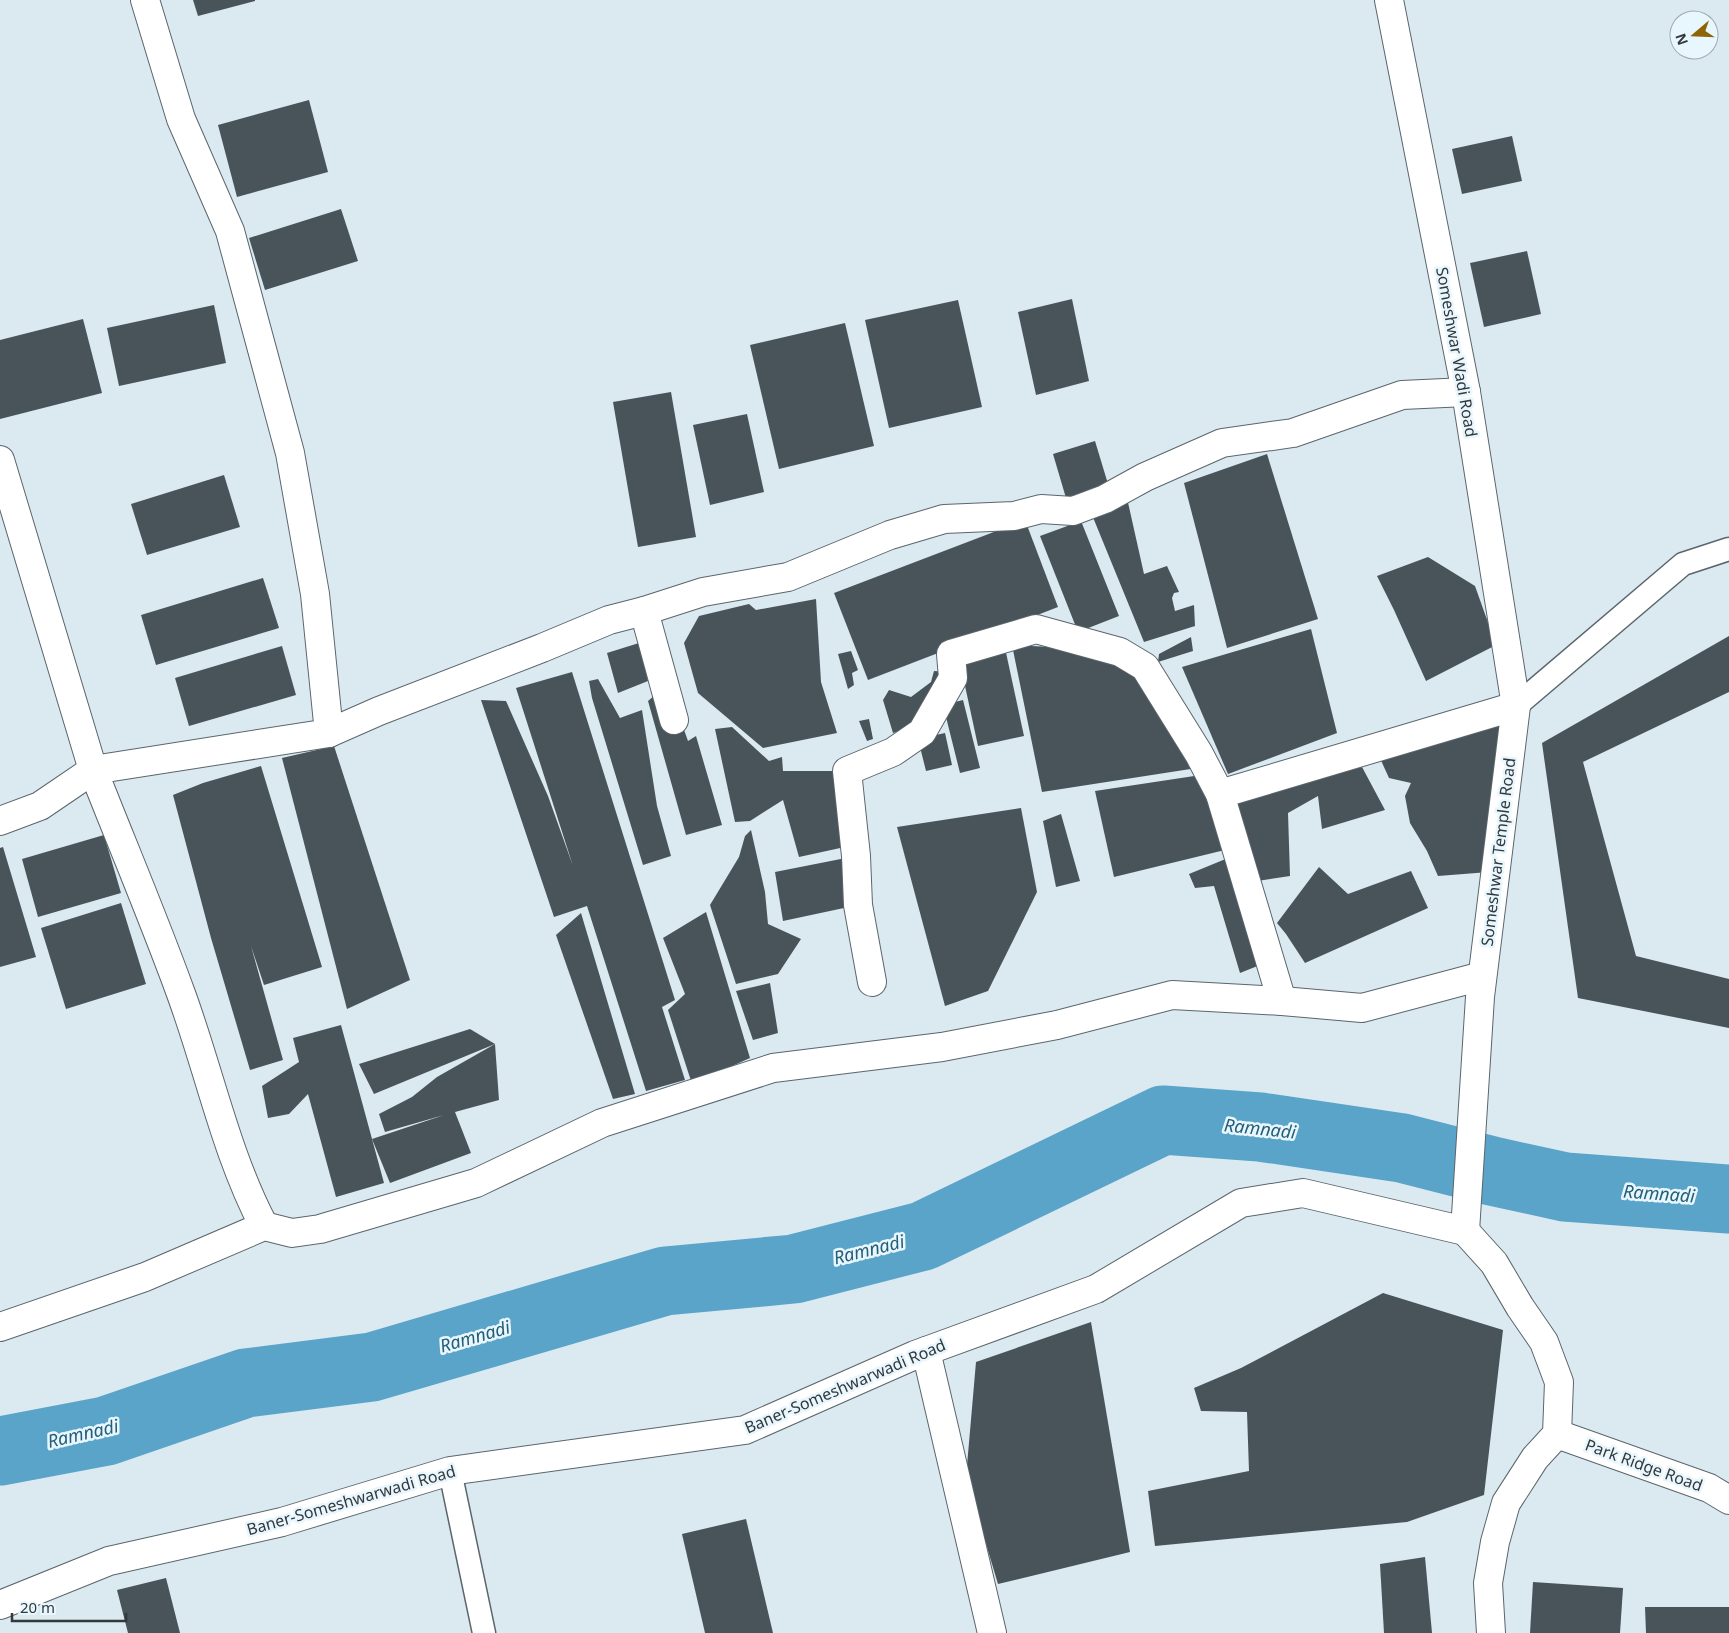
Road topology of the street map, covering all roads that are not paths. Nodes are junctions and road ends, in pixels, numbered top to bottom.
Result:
1 (145, 0) edge
2 (1390, 0) edge
3 (1466, 392) junction
4 (0, 460) edge
5 (1729, 548) edge
6 (644, 611) junction
7 (1516, 706) junction
8 (674, 720) dead end
9 (329, 733) junction
10 (93, 770) junction
11 (1220, 794) junction
12 (0, 821) edge
13 (872, 982) dead end
14 (1481, 986) junction
15 (1282, 1001) junction
16 (264, 1226) junction
17 (1465, 1231) junction
18 (0, 1326) edge
19 (926, 1351) junction
20 (1557, 1434) junction
21 (450, 1471) junction
22 (1729, 1500) edge
23 (0, 1606) edge
24 (484, 1633) edge
25 (992, 1633) edge
26 (1492, 1633) edge

1 - 9 street
2 - 3 street, Someshwar Wadi Road
3 - 6 street
3 - 7 street, Someshwar Wadi Road
4 - 10 street
5 - 7 lane
6 - 8 street
6 - 9 street
7 - 11 street
7 - 14 street, Someshwar Temple Road
9 - 10 street
10 - 12 street
10 - 16 street
11 - 13 street
11 - 15 street
14 - 15 street
14 - 17 street, Someshwar Temple Road
15 - 16 street
16 - 18 street
17 - 19 street, Baner-Someshwarwadi Road
17 - 20 street
19 - 21 street, Baner-Someshwarwadi Road
19 - 25 street
20 - 22 street, Park Ridge Road
20 - 26 street
21 - 23 street, Baner-Someshwarwadi Road
21 - 24 lane

